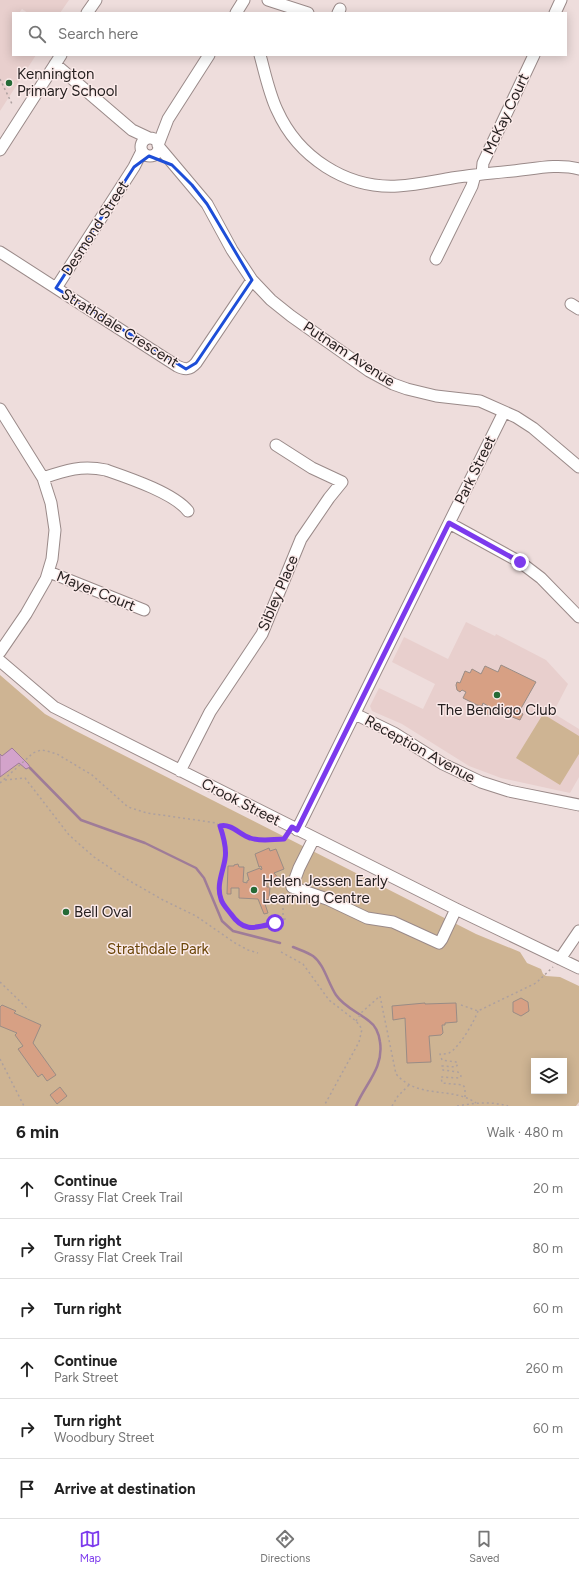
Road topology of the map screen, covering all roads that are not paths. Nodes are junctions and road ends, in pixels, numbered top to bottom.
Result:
1 (96, 0) edge
2 (244, 0) edge
3 (268, 0) edge
4 (561, 0) edge
5 (88, 12) edge
6 (237, 12) edge
7 (305, 12) edge
8 (555, 12) edge
9 (208, 56) edge
10 (260, 56) edge
11 (534, 56) edge
12 (58, 60) edge
13 (150, 147) junction
14 (0, 150) edge
15 (579, 169) edge
16 (479, 174) junction
17 (0, 252) edge
18 (436, 259) dead end
19 (252, 280) junction
20 (56, 288) junction
21 (0, 409) edge
22 (504, 412) junction
23 (276, 445) dead end
24 (579, 467) edge
25 (43, 478) junction
26 (188, 512) dead end
27 (449, 523) junction
28 (49, 572) junction
29 (144, 610) dead end
30 (579, 617) edge
31 (0, 652) edge
32 (0, 661) edge
33 (355, 714) junction
34 (180, 771) junction
35 (579, 805) edge
36 (295, 829) junction
37 (314, 838) junction
38 (456, 909) junction
39 (579, 931) edge
40 (560, 959) junction
41 (579, 968) edge

1 - 5 street
2 - 6 street
3 - 7 street
4 - 8 street
9 - 13 street
10 - 16 street
11 - 16 street, McKay Court
12 - 13 street, Putnam Avenue
12 - 14 street
13 - 19 street, Putnam Avenue
13 - 20 street, Desmond Street
15 - 16 street
16 - 18 street, McKay Court
17 - 20 street, Strathdale Crescent
19 - 20 street, Strathdale Crescent
19 - 22 street, Putnam Avenue
21 - 25 street
22 - 24 street, Putnam Avenue
22 - 27 street, Park Street
23 - 34 street, Sibley Place
25 - 26 street
25 - 28 street
27 - 30 street
27 - 33 street, Park Street
28 - 29 street, Mayer Court
28 - 31 street
32 - 34 street, Crook Street
33 - 35 street, Reception Avenue
33 - 36 street, Park Street
34 - 36 street, Crook Street
36 - 37 street, Crook Street
37 - 38 street, Crook Street
37 - 38 street
38 - 40 street, Crook Street
39 - 40 street
40 - 41 street, Crook Street

